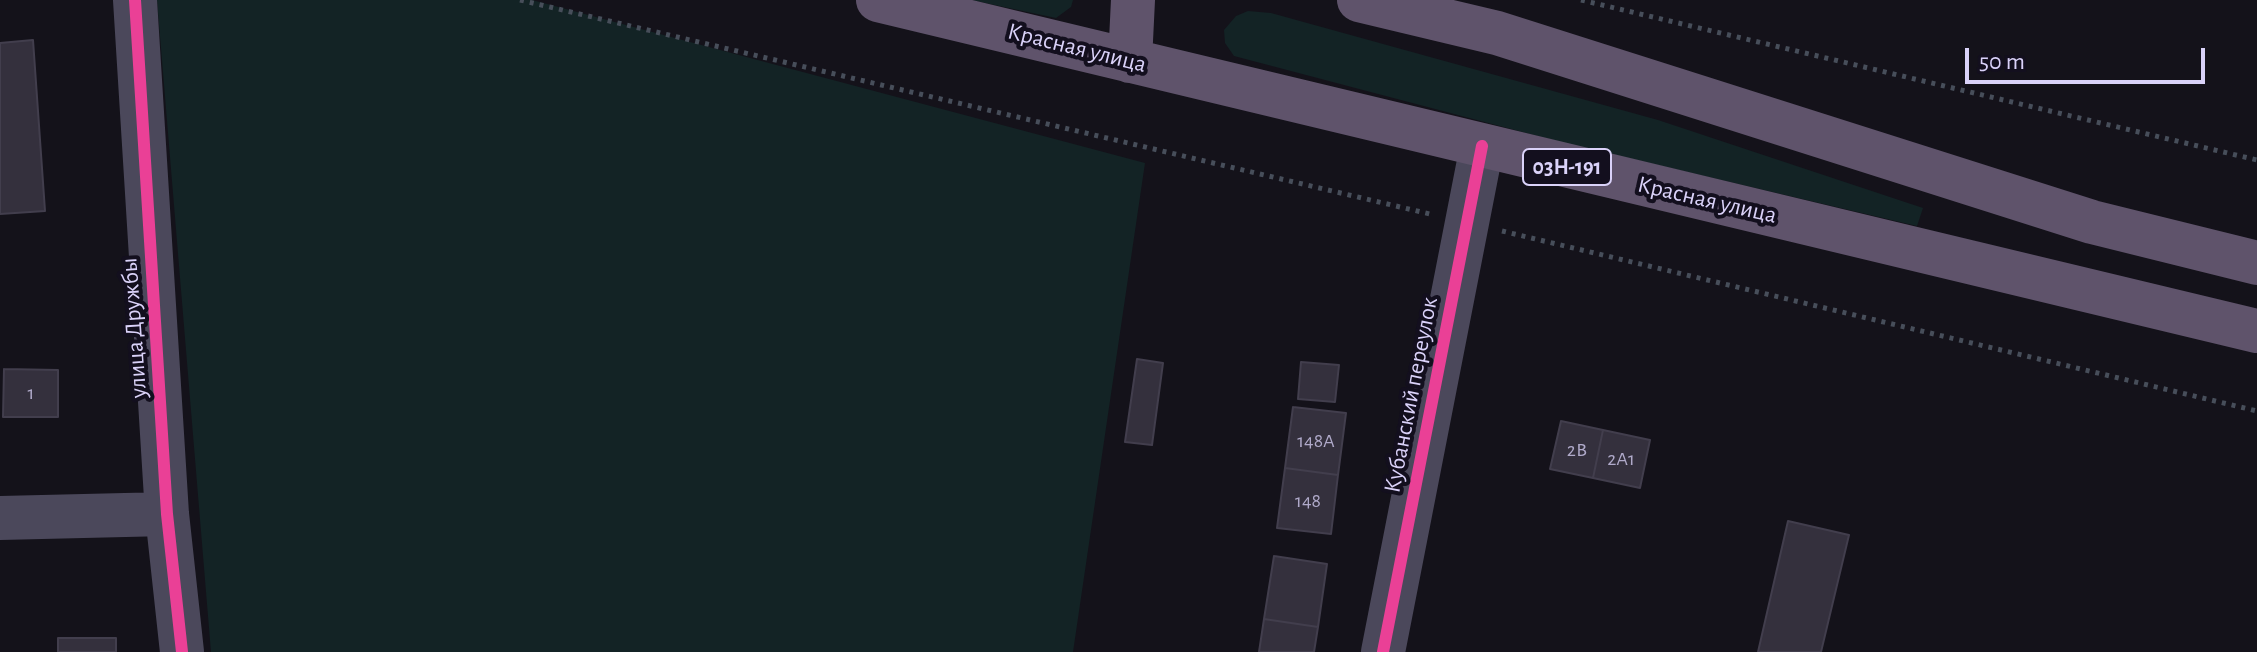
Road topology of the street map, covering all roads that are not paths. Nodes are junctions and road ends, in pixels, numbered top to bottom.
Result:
1 (135, 0) edge
2 (878, 0) edge
3 (1133, 0) edge
4 (1359, 0) edge
5 (1130, 61) junction
6 (1482, 146) junction
7 (2257, 263) edge
8 (2257, 331) edge
9 (167, 514) junction
10 (0, 518) edge
11 (182, 652) edge
12 (1383, 652) edge

1 - 9 street, улица Дружбы
2 - 5 main road, Красная улица / 03Н-191
3 - 5 main road
4 - 7 main road
5 - 6 main road, Красная улица / 03Н-191
6 - 8 main road, Красная улица / 03Н-191
6 - 12 street, Кубанский переулок
9 - 10 street
9 - 11 street, улица Дружбы

